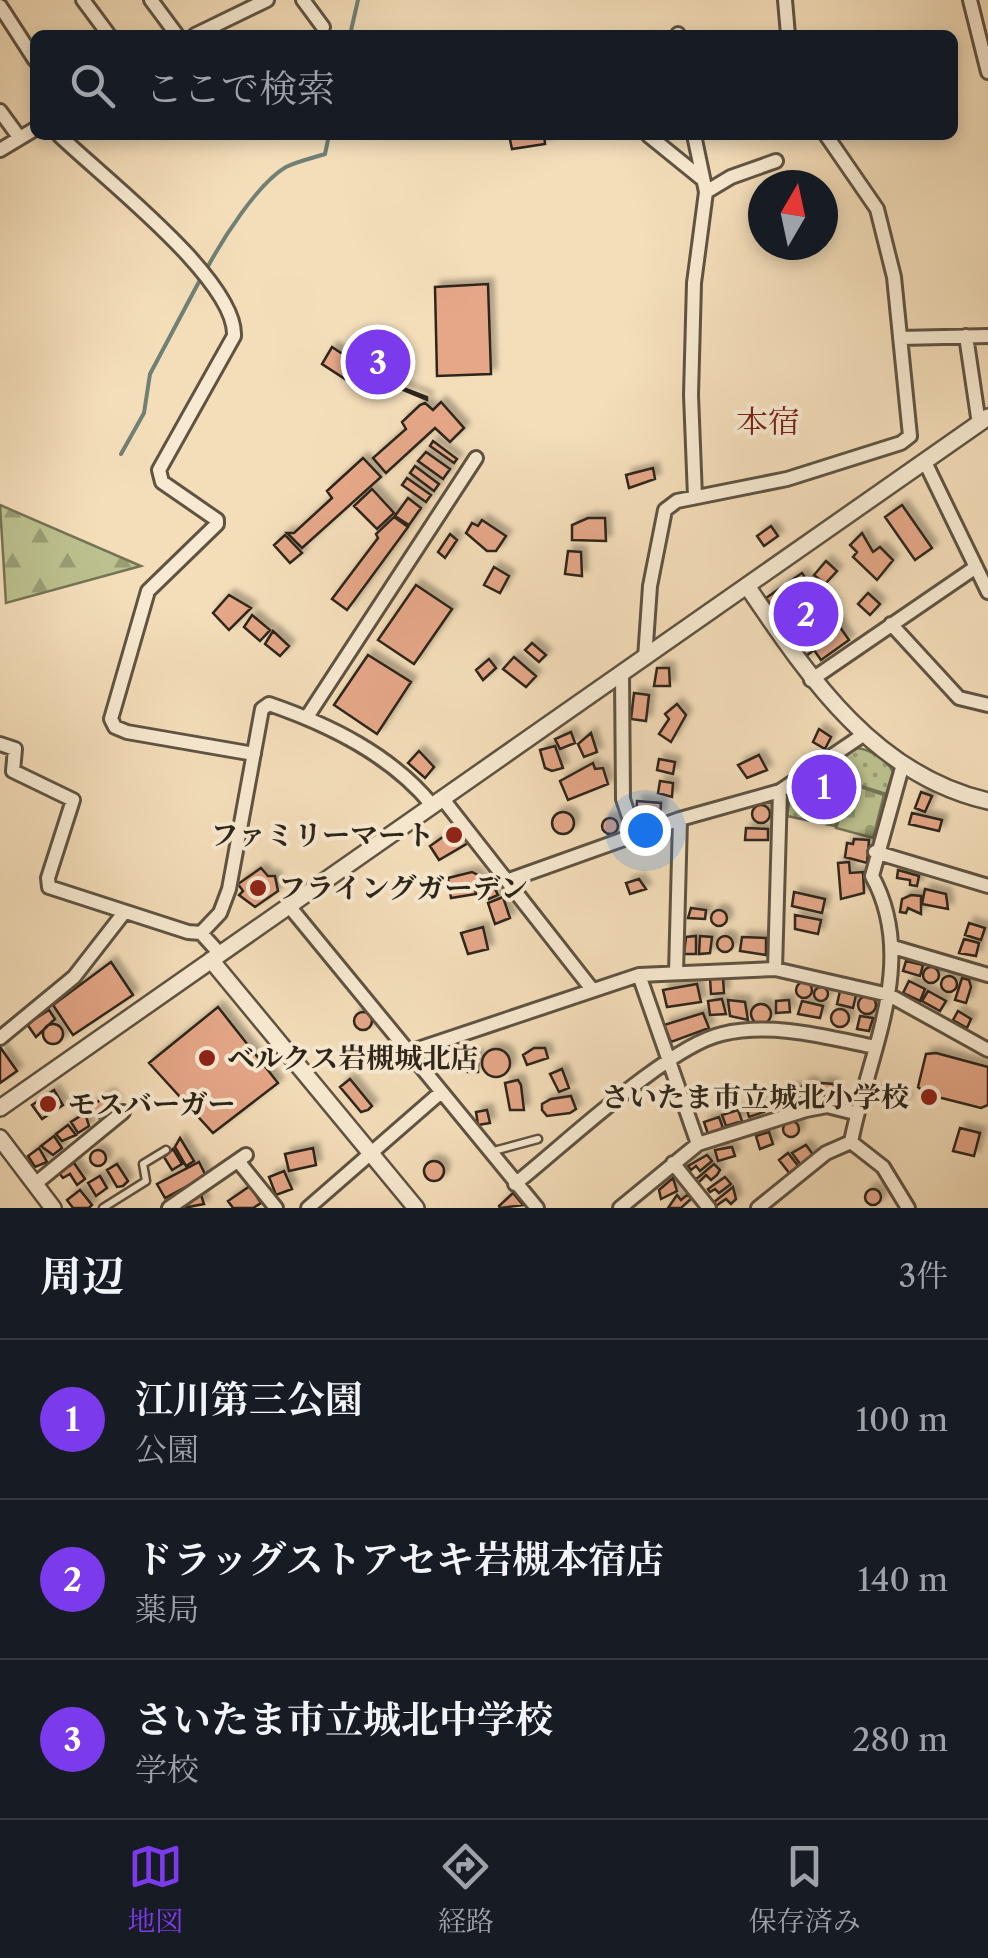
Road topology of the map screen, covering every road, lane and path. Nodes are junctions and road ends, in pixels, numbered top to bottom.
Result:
1 (83, 0) edge
2 (151, 0) edge
3 (227, 0) edge
4 (266, 0) edge
5 (302, 0) edge
6 (784, 0) edge
7 (970, 0) edge
8 (0, 6) edge
9 (239, 15) junction
10 (323, 27) dead end
11 (105, 30) edge
12 (173, 30) edge
13 (205, 30) edge
14 (787, 30) edge
15 (30, 52) edge
16 (988, 72) edge
17 (0, 111) edge
18 (30, 131) edge
19 (18, 137) junction
20 (64, 140) edge
21 (654, 140) edge
22 (695, 140) edge
23 (830, 140) edge
24 (0, 150) edge
25 (776, 161) dead end
26 (704, 185) junction
27 (966, 336) junction
28 (988, 336) edge
29 (900, 338) junction
30 (983, 421) edge
31 (476, 458) dead end
32 (925, 462) junction
33 (695, 497) junction
34 (976, 567) junction
35 (747, 586) junction
36 (988, 592) edge
37 (891, 624) junction
38 (645, 658) junction
39 (622, 674) junction
40 (811, 680) junction
41 (988, 705) edge
42 (307, 716) junction
43 (863, 735) junction
44 (0, 744) edge
45 (254, 754) junction
46 (904, 764) junction
47 (780, 791) junction
48 (988, 801) edge
49 (437, 802) junction
50 (680, 819) junction
51 (635, 835) junction
52 (875, 852) junction
53 (509, 880) junction
54 (988, 886) edge
55 (289, 906) junction
56 (122, 914) junction
57 (201, 933) junction
58 (893, 947) junction
59 (215, 957) junction
60 (775, 969) junction
61 (676, 973) junction
62 (639, 975) junction
63 (988, 975) edge
64 (591, 988) junction
65 (889, 995) junction
66 (0, 1038) edge
67 (876, 1047) junction
68 (988, 1050) edge
69 (409, 1052) junction
70 (669, 1060) junction
71 (440, 1093) junction
72 (0, 1108) edge
73 (123, 1112) dead end
74 (854, 1114) junction
75 (538, 1138) dead end
76 (1, 1142) edge
77 (851, 1142) junction
78 (698, 1144) junction
79 (166, 1150) dead end
80 (369, 1151) junction
81 (489, 1152) junction
82 (673, 1162) junction
83 (35, 1184) junction
84 (516, 1184) junction
85 (53, 1208) edge
86 (103, 1208) edge
87 (170, 1208) edge
88 (276, 1208) edge
89 (308, 1208) edge
90 (416, 1208) edge
91 (537, 1208) edge
92 (620, 1208) edge
93 (709, 1208) edge
94 (758, 1208) edge
95 (908, 1208) edge

1 - 11 street
2 - 12 street
3 - 9 street
4 - 9 street
5 - 10 street
6 - 14 street
7 - 16 street
8 - 15 street
9 - 13 street
17 - 19 street
18 - 19 street
19 - 24 street
20 - 45 street
21 - 26 street
22 - 26 street
23 - 29 street
25 - 26 street
26 - 33 street
27 - 28 street
27 - 29 street
27 - 30 street
29 - 33 street
30 - 32 street
31 - 42 street
32 - 34 street
32 - 35 street
33 - 38 street
34 - 36 street
34 - 37 street
35 - 38 street
35 - 40 street
37 - 40 street
37 - 41 street
38 - 39 street
39 - 49 street
39 - 51 street
40 - 43 street
42 - 45 street
42 - 49 street
43 - 46 street
43 - 47 street
44 - 56 street
45 - 57 street
46 - 48 street
46 - 52 street
47 - 50 street
47 - 60 street
49 - 53 street
49 - 55 street
50 - 51 street
50 - 61 street
51 - 53 street
52 - 54 street
52 - 58 street
53 - 64 street
55 - 59 street
55 - 69 street
56 - 57 street
56 - 66 street
57 - 59 street
58 - 63 street
58 - 65 street
59 - 72 street
59 - 80 street
60 - 61 street
60 - 65 street
61 - 62 street
62 - 64 street
62 - 70 street
64 - 69 street
65 - 67 street
65 - 68 street
67 - 70 street
67 - 74 street
69 - 71 street
70 - 78 street
70 - 84 street
71 - 80 street
71 - 81 street
73 - 83 street
74 - 77 street
74 - 78 street
75 - 81 lane
76 - 83 street
77 - 94 street
77 - 95 street
78 - 82 street
79 - 86 lane
80 - 89 street
80 - 90 street
81 - 84 street
82 - 92 street
82 - 93 street
83 - 85 street
84 - 91 street
87 - 88 street

